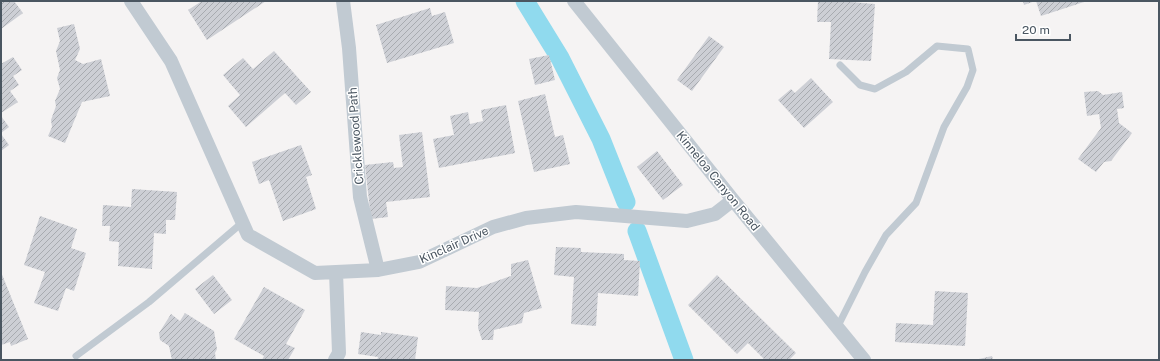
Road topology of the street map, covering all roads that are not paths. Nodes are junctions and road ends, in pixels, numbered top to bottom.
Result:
1 (131, 1) edge
2 (343, 1) edge
3 (574, 1) edge
4 (840, 65) dead end
5 (732, 200) junction
6 (242, 222) junction
7 (378, 270) junction
8 (336, 272) junction
9 (837, 328) junction
10 (76, 356) dead end
11 (335, 360) edge
12 (864, 360) edge

1 - 6 street, Kinclair Drive
2 - 7 street, Cricklewood Path
3 - 5 street, Kinneloa Canyon Road
4 - 9 lane
5 - 7 street, Kinclair Drive
5 - 9 street, Kinneloa Canyon Road
6 - 8 street, Kinclair Drive
6 - 10 lane
7 - 8 street, Kinclair Drive
8 - 11 street
9 - 12 street, Kinneloa Canyon Road

